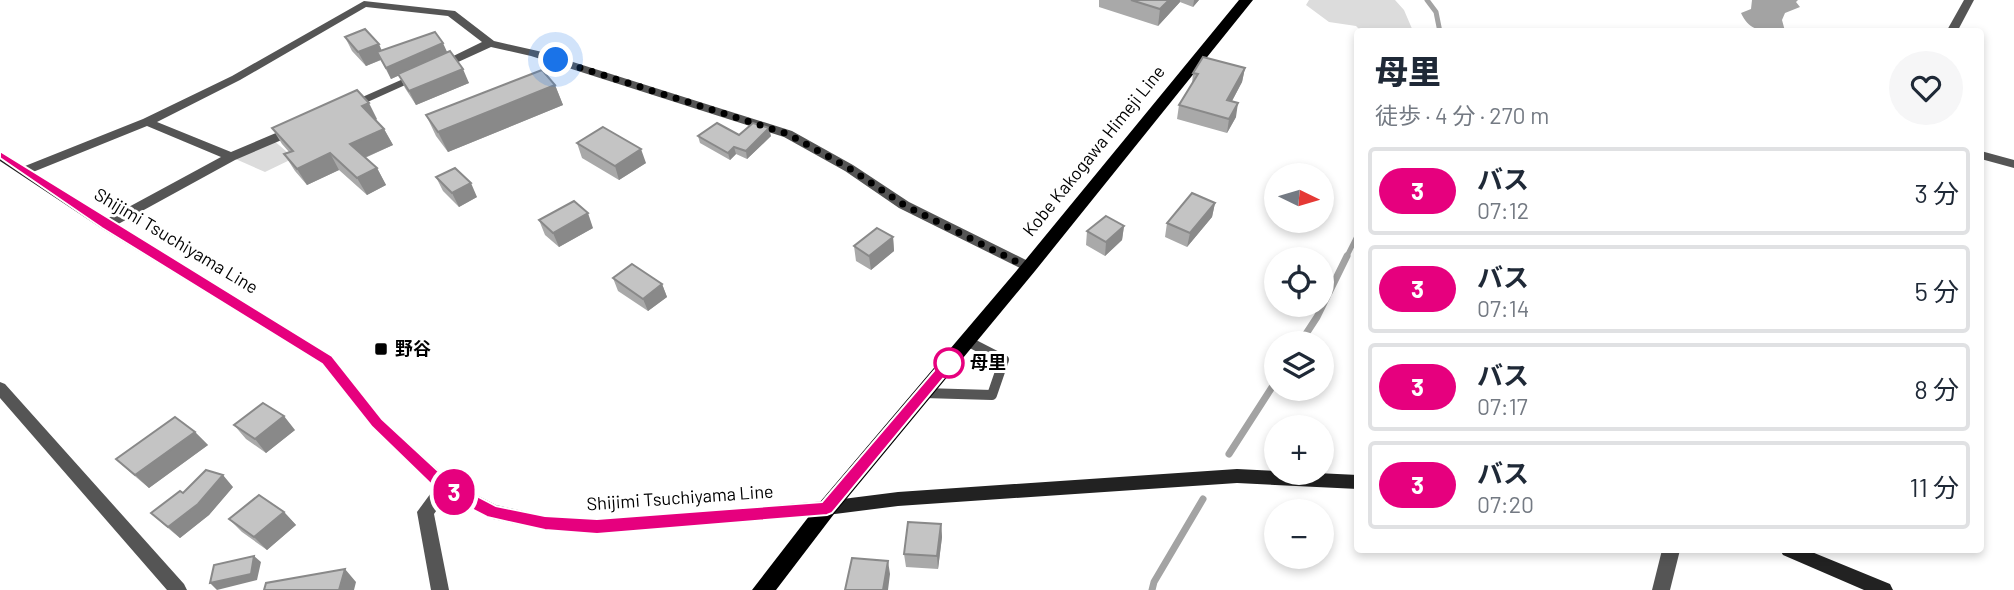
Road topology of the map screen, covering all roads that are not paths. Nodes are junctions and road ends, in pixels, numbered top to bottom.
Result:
1 (1246, 0) edge
2 (1969, 0) edge
3 (1953, 28) edge
4 (491, 43) junction
5 (332, 113) edge
6 (147, 121) junction
7 (308, 123) edge
8 (0, 155) edge
9 (1984, 156) edge
10 (231, 158) junction
11 (2014, 164) edge
12 (24, 171) junction
13 (106, 225) junction
14 (1029, 268) junction
15 (967, 341) junction
16 (0, 388) edge
17 (924, 393) junction
18 (1354, 482) edge
19 (445, 487) junction
20 (827, 508) junction
21 (1670, 553) edge
22 (1796, 553) edge
23 (178, 590) edge
24 (440, 590) edge
25 (763, 590) edge
26 (1661, 590) edge
27 (1884, 590) edge

1 - 14 main road, Kobe Kakogawa Himeji Line
2 - 3 street
4 - 5 street
4 - 6 street
4 - 14 street
6 - 10 street
6 - 12 street
7 - 10 street
8 - 12 main road, Shijimi Tsuchiyama Line
9 - 11 street
10 - 13 street
12 - 13 main road, Shijimi Tsuchiyama Line
13 - 19 main road, Shijimi Tsuchiyama Line
14 - 15 main road, Kobe Kakogawa Himeji Line
15 - 17 main road, Kobe Kakogawa Himeji Line
15 - 17 lane
16 - 23 street
17 - 20 main road, Kobe Kakogawa Himeji Line
18 - 20 main road, Shijimi Tsuchiyama Line
19 - 20 main road, Shijimi Tsuchiyama Line
19 - 24 street
20 - 25 main road, Kobe Kakogawa Himeji Line
21 - 26 street
22 - 27 main road

